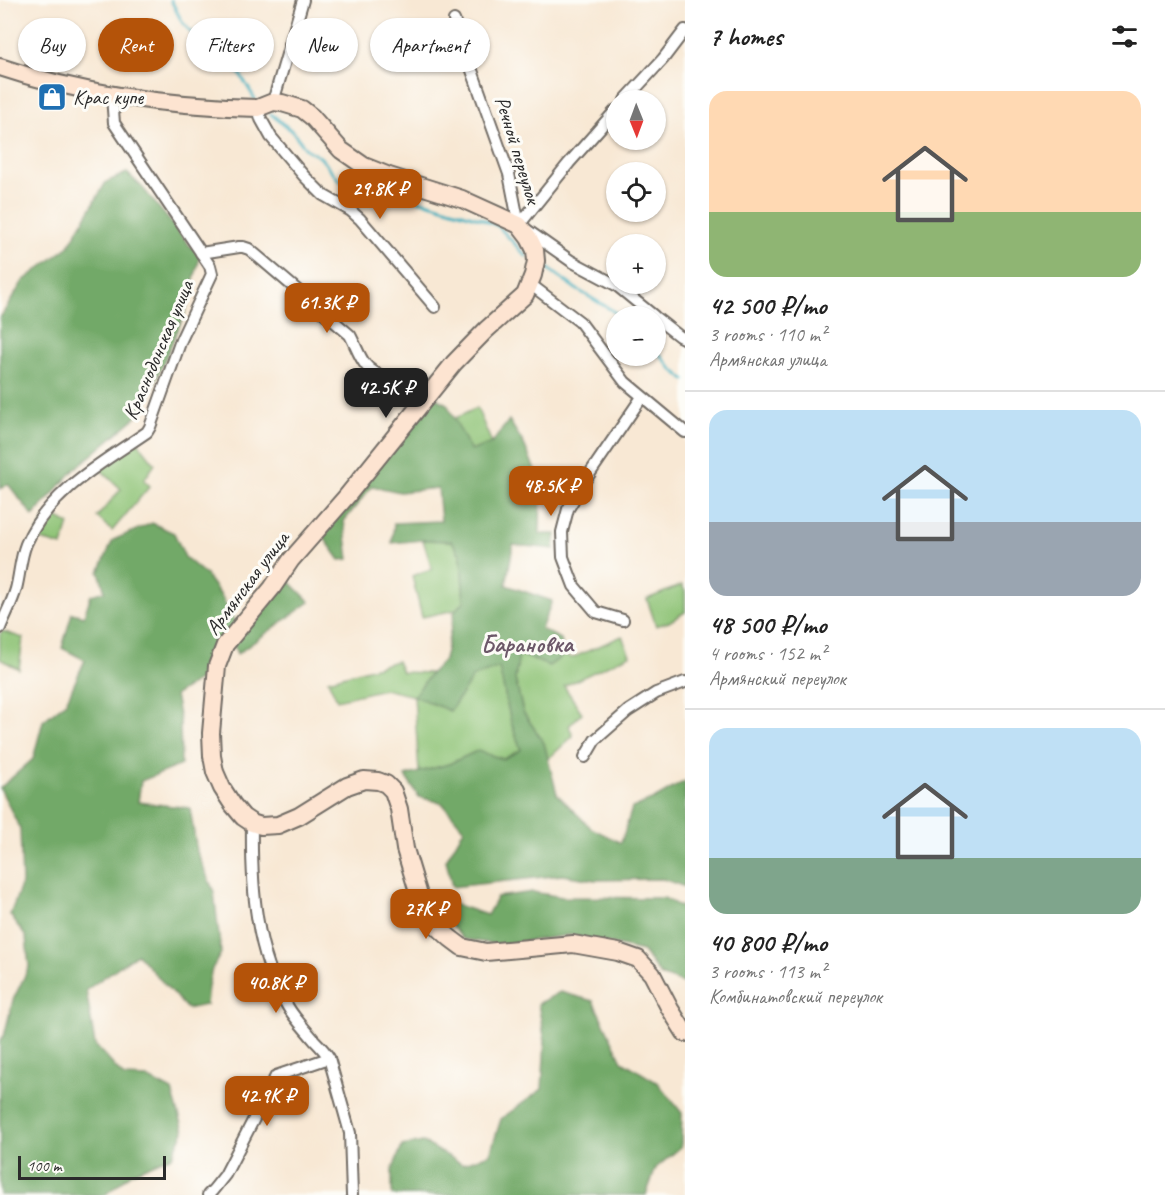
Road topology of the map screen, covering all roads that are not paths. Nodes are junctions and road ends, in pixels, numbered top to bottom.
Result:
1 (303, 0) edge
2 (685, 30) edge
3 (0, 67) edge
4 (473, 72) edge
5 (634, 90) edge
6 (112, 96) junction
7 (271, 104) junction
8 (606, 121) edge
9 (519, 225) junction
10 (201, 253) junction
11 (530, 284) junction
12 (642, 306) edge
13 (435, 307) dead end
14 (666, 326) edge
15 (685, 339) edge
16 (642, 397) junction
17 (418, 408) junction
18 (685, 432) edge
19 (623, 620) dead end
20 (0, 628) edge
21 (685, 681) edge
22 (585, 757) dead end
23 (252, 823) junction
24 (685, 1033) edge
25 (329, 1058) junction
26 (208, 1195) edge
27 (352, 1195) edge

1 - 7 street
2 - 5 street
3 - 6 street
4 - 9 street, Речной переулок
6 - 7 street
6 - 10 street, Краснодонская улица
7 - 9 street
7 - 13 street
8 - 9 street
9 - 11 street, Армянская улица
9 - 12 street
10 - 17 street
10 - 20 street, Краснодонская улица
11 - 16 street
11 - 17 street, Армянская улица
14 - 15 street
16 - 18 street
16 - 19 street
17 - 23 street, Армянская улица
21 - 22 street
23 - 24 street
23 - 25 street
25 - 26 street
25 - 27 street

